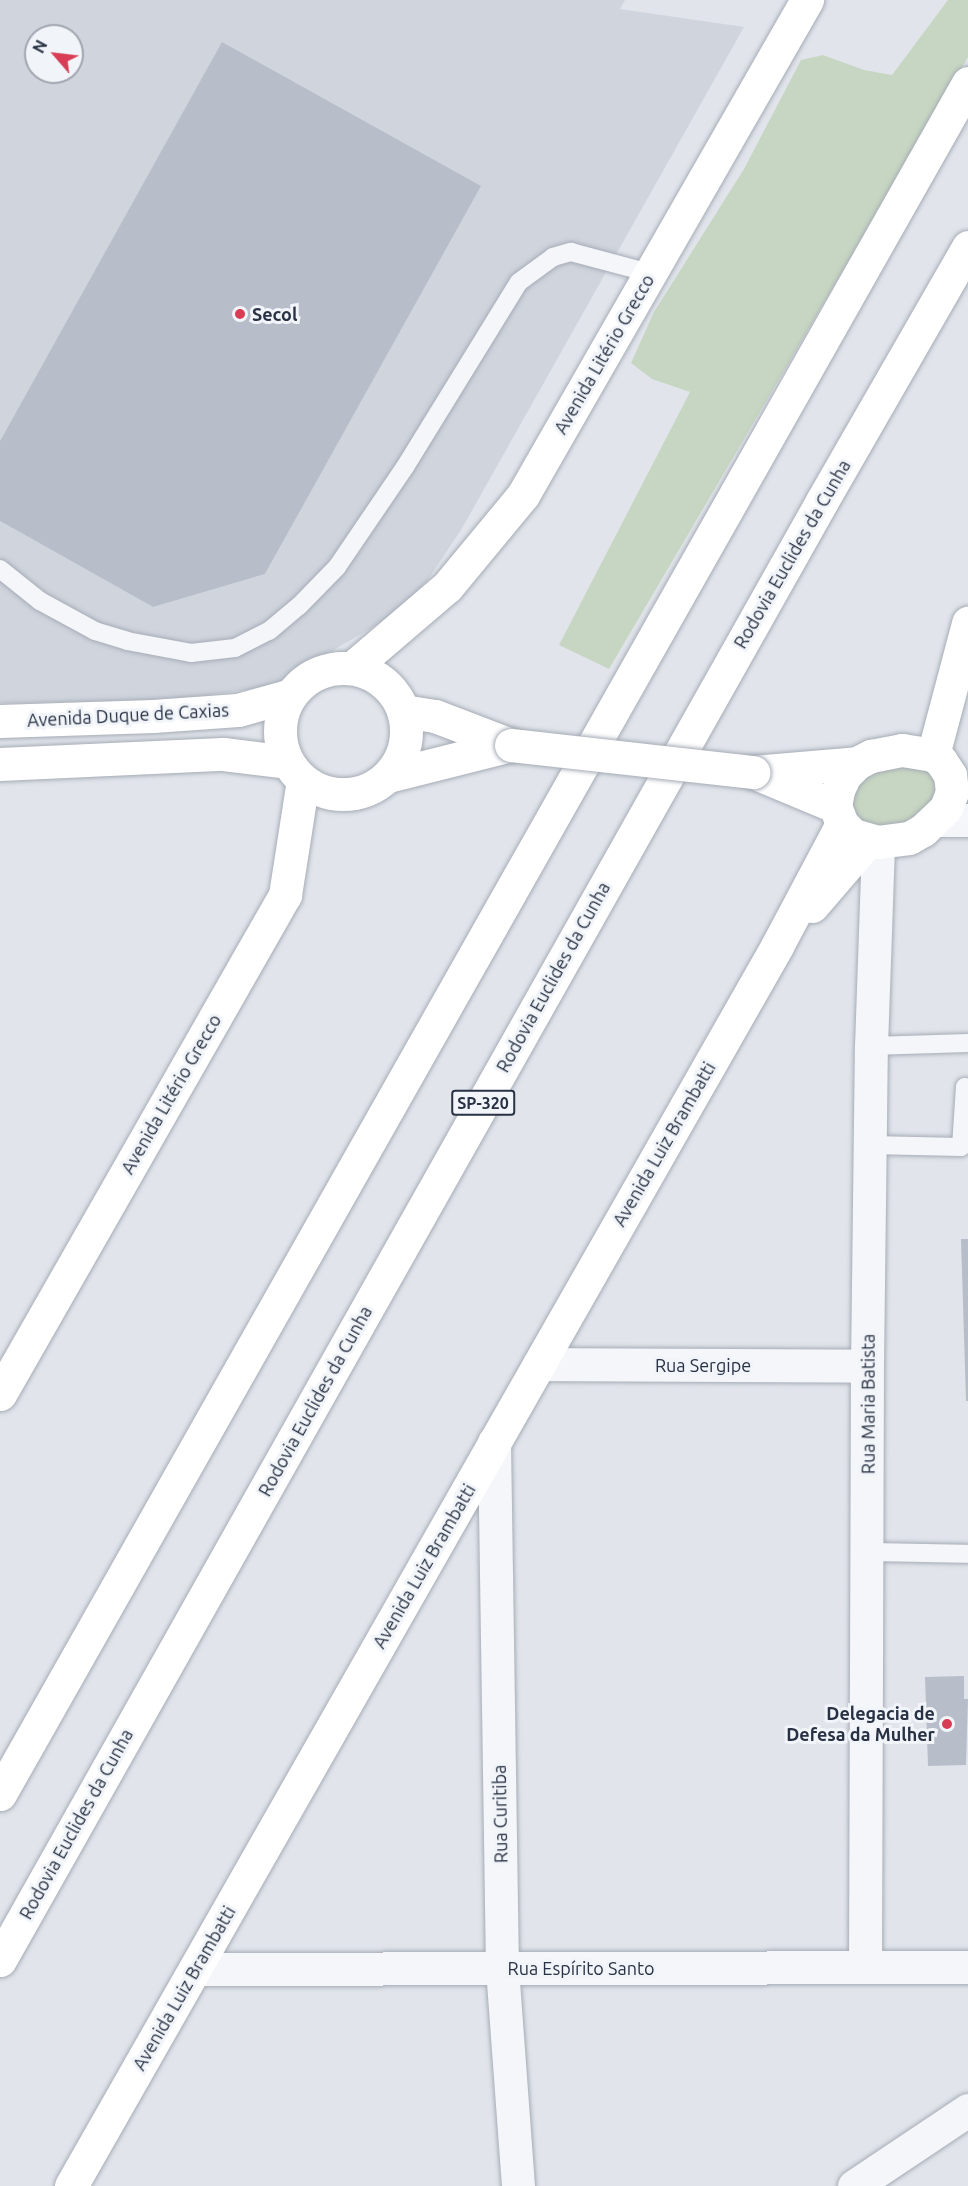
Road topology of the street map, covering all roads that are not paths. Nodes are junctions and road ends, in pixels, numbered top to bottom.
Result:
1 (807, 0) edge
2 (968, 83) edge
3 (968, 247) edge
4 (650, 273) junction
5 (0, 569) edge
6 (968, 623) edge
7 (352, 668) junction
8 (291, 695) junction
9 (403, 711) junction
10 (0, 721) edge
11 (511, 746) junction
12 (947, 760) edge
13 (857, 763) junction
14 (0, 764) edge
15 (295, 771) junction
16 (753, 772) junction
17 (388, 776) junction
18 (935, 820) junction
19 (968, 820) edge
20 (856, 828) junction
21 (968, 1043) edge
22 (871, 1046) junction
23 (968, 1088) edge
24 (870, 1145) junction
25 (539, 1364) junction
26 (867, 1366) junction
27 (1, 1391) edge
28 (494, 1442) junction
29 (868, 1552) junction
30 (968, 1554) edge
31 (0, 1794) edge
32 (0, 1960) edge
33 (864, 1967) junction
34 (968, 1967) edge
35 (502, 1968) junction
36 (195, 1969) junction
37 (968, 2110) edge
38 (74, 2184) edge
39 (518, 2186) edge
40 (854, 2186) edge

1 - 4 main road, Avenida Litério Grecco
2 - 31 main road
3 - 32 main road, Rodovia Euclides da Cunha / SP-320
4 - 5 lane
4 - 7 main road, Avenida Litério Grecco
6 - 12 main road
7 - 8 main road
7 - 9 main road
8 - 10 main road, Avenida Duque de Caxias
8 - 15 main road
9 - 11 main road
9 - 17 main road
11 - 16 main road, bridge
11 - 17 main road
12 - 13 main road
12 - 18 main road
13 - 16 main road
13 - 20 main road
14 - 15 main road
15 - 17 main road
15 - 27 main road, Avenida Litério Grecco
16 - 20 main road
18 - 19 street
18 - 20 main road
20 - 22 street, Rua Maria Batista
20 - 25 main road, Avenida Luiz Brambatti
21 - 22 lane
22 - 24 street, Rua Maria Batista
23 - 24 lane
24 - 26 street, Rua Maria Batista
25 - 26 street, Rua Sergipe
25 - 28 main road, Avenida Luiz Brambatti
26 - 29 street, Rua Maria Batista
28 - 35 street, Rua Curitiba
28 - 36 main road, Avenida Luiz Brambatti
29 - 30 lane
29 - 33 street, Rua Maria Batista
33 - 34 street, Rua Espírito Santo
33 - 35 street, Rua Espírito Santo
35 - 36 street, Rua Espírito Santo
35 - 39 street, Rua Curitiba
36 - 38 main road, Avenida Luiz Brambatti
37 - 40 street

